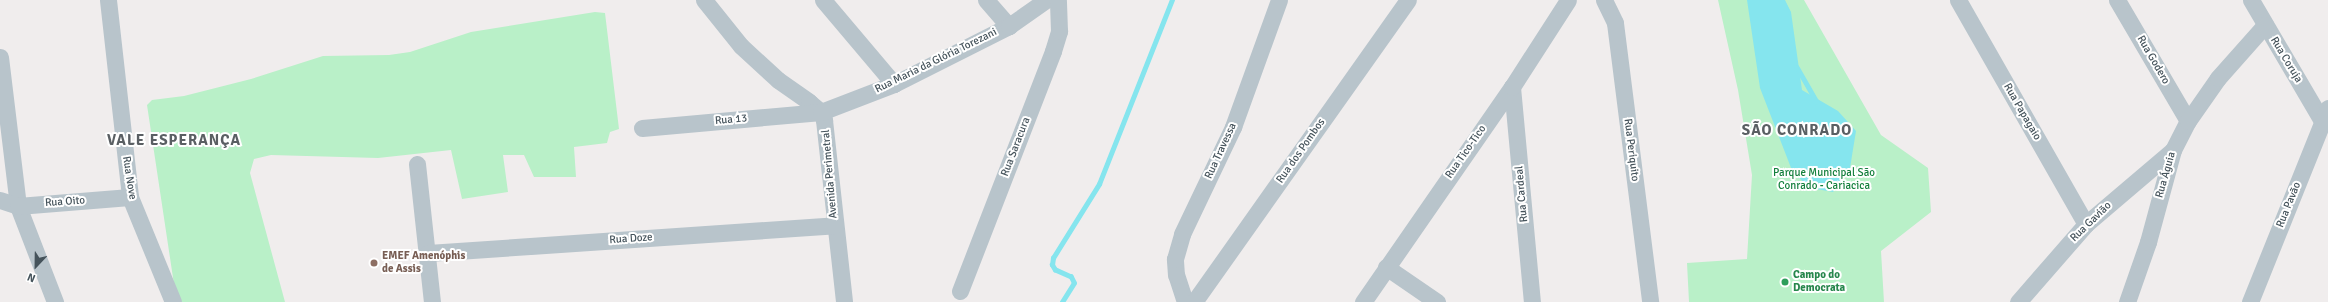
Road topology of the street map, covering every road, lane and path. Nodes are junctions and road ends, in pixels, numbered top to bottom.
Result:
1 (108, 0) edge
2 (704, 0) edge
3 (823, 0) edge
4 (986, 0) edge
5 (1046, 0) edge
6 (1058, 0) edge
7 (1279, 0) edge
8 (1408, 0) edge
9 (1568, 0) edge
10 (1604, 0) edge
11 (1958, 0) edge
12 (2117, 0) edge
13 (2251, 0) edge
14 (2265, 25) junction
15 (1009, 26) junction
16 (0, 57) edge
17 (1, 83) edge
18 (894, 84) junction
19 (1512, 87) junction
20 (821, 112) junction
21 (2325, 114) edge
22 (2188, 121) junction
23 (642, 128) dead end
24 (2173, 150) junction
25 (417, 164) dead end
26 (130, 197) junction
27 (0, 200) edge
28 (18, 206) junction
29 (2086, 224) junction
30 (834, 225) junction
31 (428, 253) junction
32 (1386, 267) junction
33 (960, 291) dead end
34 (55, 302) edge
35 (173, 302) edge
36 (432, 302) edge
37 (844, 302) edge
38 (1185, 302) edge
39 (1194, 302) edge
40 (1363, 302) edge
41 (1437, 302) edge
42 (1532, 302) edge
43 (1650, 302) edge
44 (2018, 302) edge
45 (2127, 302) edge
46 (2250, 302) edge

1 - 26 street, Rua Nove
2 - 20 street
3 - 18 street
4 - 15 street
5 - 15 street, Rua Maria da Glória Torezani
6 - 33 street, Rua Saracura
7 - 38 street, Rua Travessa
8 - 39 street, Rua dos Pombos
9 - 19 street, Rua Tico-Tico
10 - 43 street, Rua Periquito
11 - 29 street, Rua Papagaio
12 - 22 street, Rua Godero
13 - 14 street, Rua Coruja
14 - 21 street, Rua Coruja
14 - 22 street, Rua Águia
15 - 18 street, Rua Maria da Glória Torezani
16 - 17 street
17 - 28 street
18 - 20 street, Rua Maria da Glória Torezani
19 - 32 street, Rua Tico-Tico
19 - 42 street, Rua Cardeal
20 - 23 street, Rua 13
20 - 30 street, Avenida Perimetral
21 - 46 street, Rua Pavão
22 - 24 street, Rua Águia
24 - 29 street, Rua Gavião
24 - 45 street, Rua Águia
25 - 31 street
26 - 28 street, Rua Oito
26 - 35 street, Rua Nove
27 - 28 street, Rua Oito
28 - 34 street
29 - 44 street, Rua Gavião
30 - 31 street, Rua Doze
30 - 37 street, Avenida Perimetral
31 - 36 street
32 - 40 street, Rua Tico-Tico
32 - 41 street

